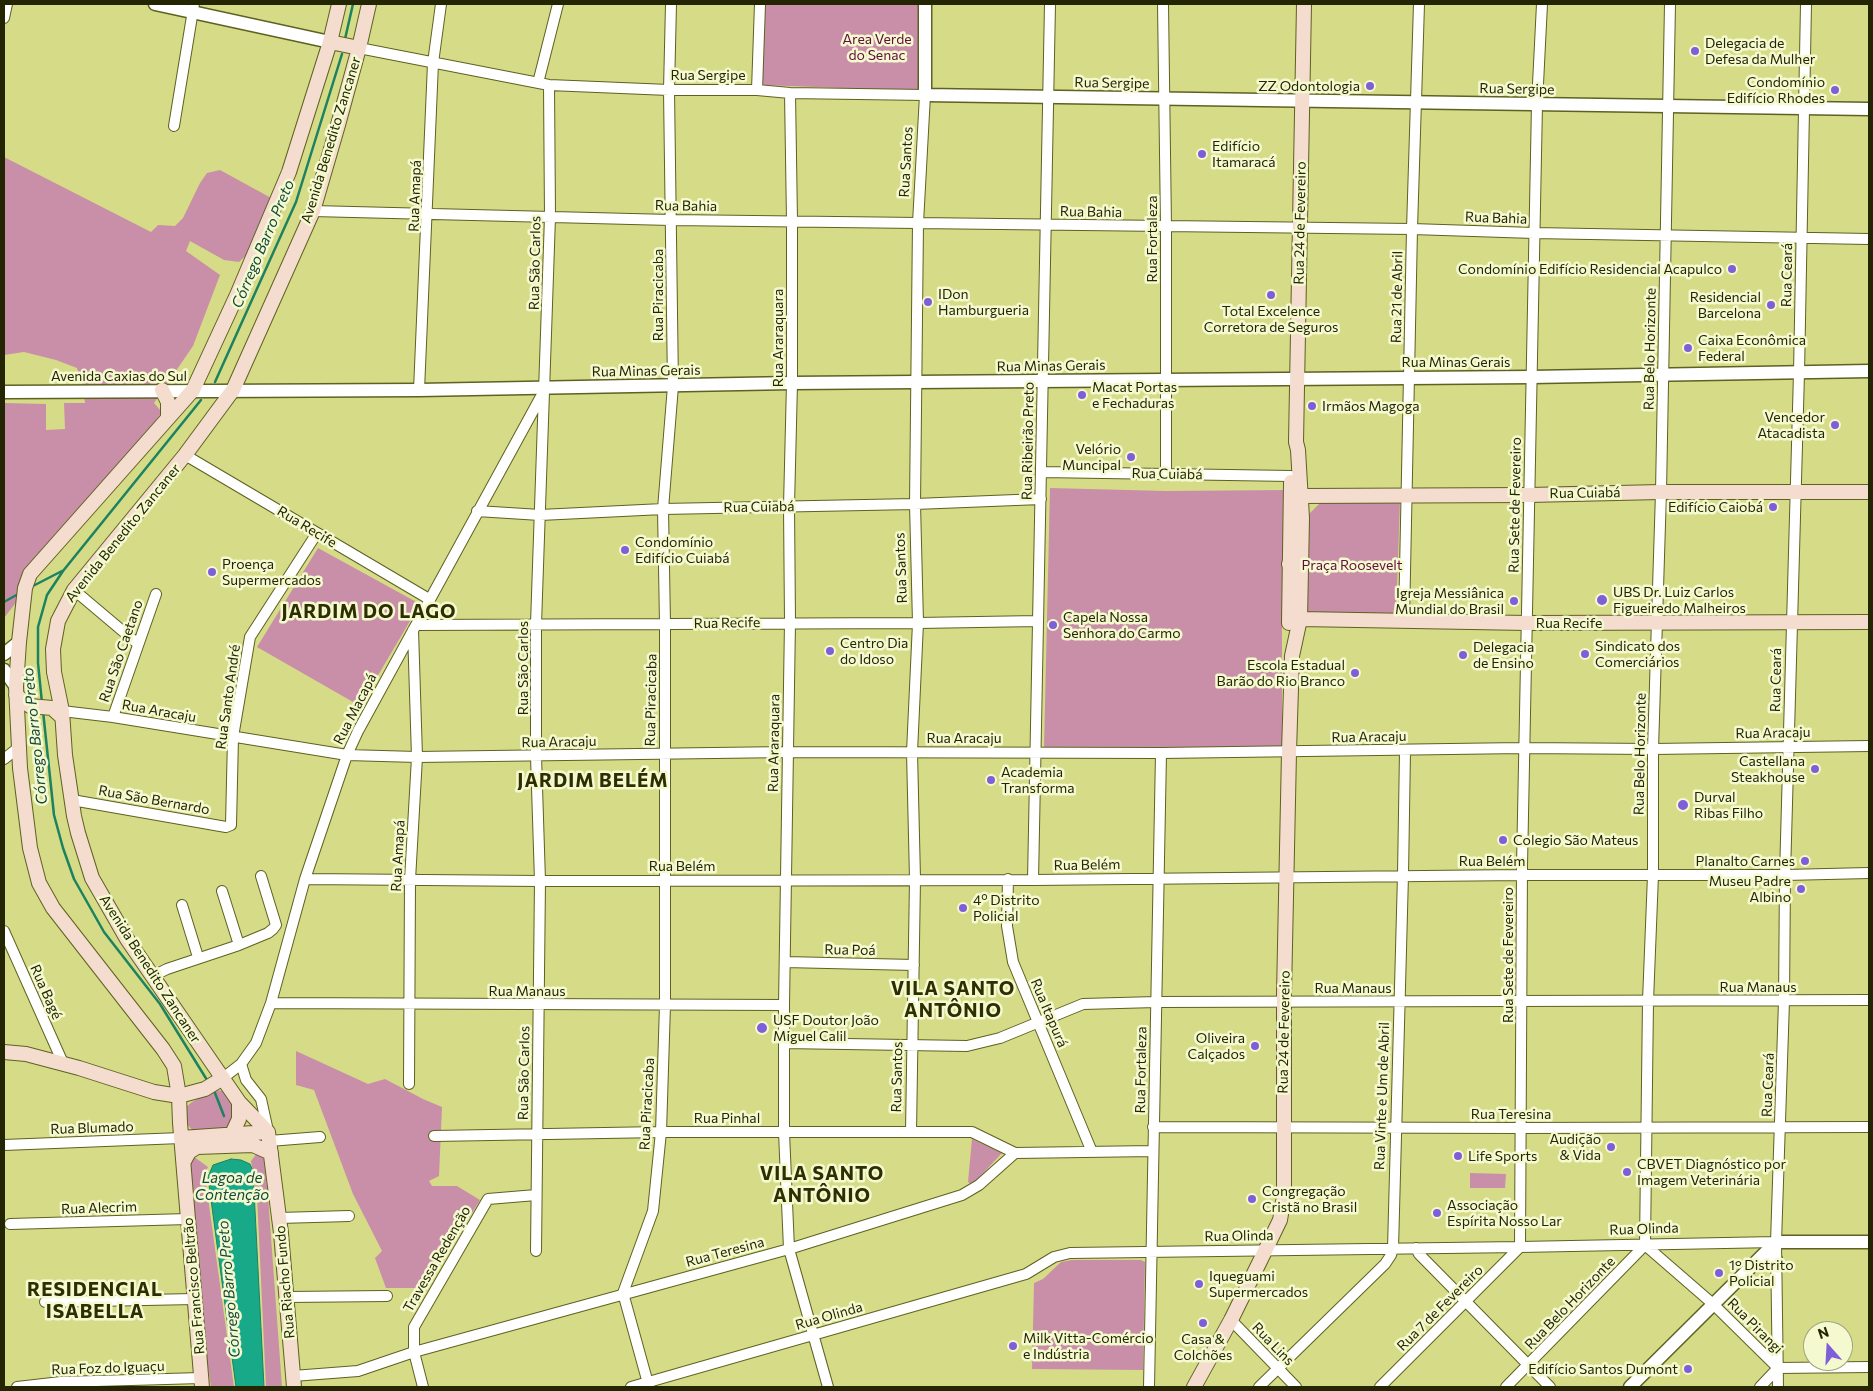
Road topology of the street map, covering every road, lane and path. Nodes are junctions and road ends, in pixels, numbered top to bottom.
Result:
1 (7, 4) edge
2 (155, 4) edge
3 (339, 4) edge
4 (369, 4) edge
5 (441, 4) edge
6 (558, 4) edge
7 (671, 4) edge
8 (760, 4) edge
9 (925, 4) edge
10 (1050, 4) edge
11 (1163, 4) edge
12 (1304, 4) edge
13 (1419, 4) edge
14 (1542, 4) edge
15 (1670, 4) edge
16 (1806, 4) edge
17 (194, 7) edge
18 (4, 18) edge
19 (330, 42) junction
20 (359, 48) junction
21 (433, 63) junction
22 (538, 83) junction
23 (549, 85) junction
24 (669, 90) junction
25 (757, 90) junction
26 (790, 93) junction
27 (925, 95) junction
28 (1048, 97) junction
29 (1164, 98) junction
30 (1302, 101) junction
31 (1416, 102) junction
32 (1537, 104) junction
33 (1668, 106) junction
34 (1804, 108) junction
35 (1869, 109) edge
36 (174, 126) dead end
37 (312, 211) junction
38 (428, 214) junction
39 (550, 217) junction
40 (672, 220) junction
41 (792, 221) junction
42 (918, 222) junction
43 (1046, 225) junction
44 (1166, 227) junction
45 (1300, 229) junction
46 (1412, 229) junction
47 (1534, 233) junction
48 (1666, 234) junction
49 (1802, 238) junction
50 (1869, 238) edge
51 (1869, 372) edge
52 (1799, 373) junction
53 (1663, 374) junction
54 (1410, 377) junction
55 (1532, 377) junction
56 (1297, 378) junction
57 (1044, 380) junction
58 (1167, 380) junction
59 (792, 382) junction
60 (917, 383) junction
61 (673, 386) junction
62 (545, 388) junction
63 (162, 390) junction
64 (193, 390) junction
65 (234, 390) junction
66 (419, 390) junction
67 (4, 392) edge
68 (168, 418) junction
69 (185, 455) junction
70 (1042, 472) junction
71 (1166, 474) junction
72 (1297, 486) junction
73 (1661, 492) junction
74 (1869, 492) edge
75 (1796, 493) junction
76 (1319, 495) junction
77 (1406, 495) junction
78 (1529, 495) junction
79 (1041, 500) junction
80 (915, 504) junction
81 (789, 506) junction
82 (663, 509) junction
83 (477, 511) junction
84 (540, 515) junction
85 (1302, 518) junction
86 (316, 533) junction
87 (1290, 533) junction
88 (1289, 564) junction
89 (74, 590) junction
90 (156, 594) dead end
91 (429, 599) junction
92 (1300, 619) junction
93 (1404, 620) junction
94 (1038, 621) junction
95 (790, 622) junction
96 (1656, 622) junction
97 (1869, 622) edge
98 (918, 623) junction
99 (1527, 623) junction
100 (1792, 623) junction
101 (536, 624) junction
102 (665, 624) junction
103 (415, 627) junction
104 (19, 642) junction
105 (138, 644) junction
106 (4, 654) edge
107 (1292, 656) junction
108 (4, 670) edge
109 (16, 691) junction
110 (30, 706) junction
111 (57, 708) junction
112 (17, 716) junction
113 (113, 717) junction
114 (233, 737) junction
115 (1869, 746) edge
116 (1789, 747) junction
117 (18, 748) junction
118 (1524, 748) junction
119 (1653, 749) junction
120 (1405, 751) junction
121 (788, 752) junction
122 (912, 752) junction
123 (1036, 752) junction
124 (1289, 752) junction
125 (1161, 753) junction
126 (664, 754) junction
127 (347, 755) junction
128 (536, 756) junction
129 (417, 758) junction
130 (4, 760) edge
131 (20, 768) junction
132 (72, 800) junction
133 (231, 825) joint
134 (1869, 873) edge
135 (1522, 875) junction
136 (1653, 875) junction
137 (1786, 875) junction
138 (261, 876) dead end
139 (1403, 876) junction
140 (1158, 878) junction
141 (1288, 878) junction
142 (664, 879) junction
143 (786, 879) junction
144 (915, 879) junction
145 (1008, 879) junction
146 (305, 880) junction
147 (410, 880) junction
148 (1033, 880) junction
149 (540, 881) junction
150 (222, 891) dead end
151 (182, 905) dead end
152 (4, 931) edge
153 (239, 945) junction
154 (198, 958) junction
155 (785, 962) junction
156 (914, 964) junction
157 (153, 976) junction
158 (1869, 1000) edge
159 (1522, 1001) junction
160 (1648, 1001) junction
161 (1784, 1001) junction
162 (1156, 1002) junction
163 (1284, 1002) junction
164 (1399, 1002) junction
165 (271, 1003) junction
166 (410, 1004) junction
167 (538, 1004) junction
168 (664, 1005) junction
169 (784, 1005) junction
170 (1038, 1021) junction
171 (784, 1043) junction
172 (913, 1045) junction
173 (4, 1052) edge
174 (63, 1064) junction
175 (241, 1064) junction
176 (174, 1066) junction
177 (223, 1078) junction
178 (409, 1084) dead end
179 (205, 1089) junction
180 (151, 1091) junction
181 (179, 1096) junction
182 (239, 1102) junction
183 (180, 1117) junction
184 (1153, 1126) junction
185 (1284, 1126) junction
186 (1647, 1127) junction
187 (1869, 1127) edge
188 (1395, 1128) junction
189 (1521, 1128) junction
190 (1780, 1128) junction
191 (661, 1132) junction
192 (784, 1132) junction
193 (911, 1132) junction
194 (232, 1134) junction
195 (536, 1135) junction
196 (434, 1136) dead end
197 (320, 1137) dead end
198 (181, 1138) junction
199 (269, 1142) junction
200 (4, 1145) edge
201 (1153, 1151) junction
202 (1092, 1152) junction
203 (1015, 1153) junction
204 (184, 1161) junction
205 (536, 1195) junction
206 (348, 1216) dead end
207 (279, 1218) junction
208 (188, 1219) junction
209 (10, 1224) dead end
210 (1776, 1242) junction
211 (1869, 1242) edge
212 (1645, 1245) junction
213 (1520, 1247) junction
214 (1393, 1248) junction
215 (1416, 1248) junction
216 (789, 1249) junction
217 (536, 1251) dead end
218 (1265, 1251) junction
219 (1151, 1253) junction
220 (1776, 1260) junction
221 (1756, 1262) junction
222 (623, 1293) junction
223 (387, 1296) dead end
224 (287, 1297) junction
225 (195, 1299) junction
226 (45, 1302) dead end
227 (1466, 1302) junction
228 (1713, 1304) junction
229 (1231, 1320) junction
230 (814, 1336) junction
231 (414, 1352) junction
232 (1528, 1365) junction
233 (1869, 1367) edge
234 (1278, 1368) junction
235 (1778, 1368) junction
236 (294, 1382) edge
237 (201, 1383) edge
238 (62, 1384) edge
239 (648, 1385) edge
240 (17, 1387) edge
241 (423, 1387) edge
242 (631, 1387) edge
243 (828, 1387) edge
244 (1149, 1387) edge
245 (1194, 1387) edge
246 (1259, 1387) edge
247 (1296, 1387) edge
248 (1380, 1387) edge
249 (1506, 1387) edge
250 (1550, 1387) edge
251 (1630, 1387) edge
252 (1760, 1387) edge
253 (1778, 1387) edge

1 - 18 street
2 - 17 street
3 - 19 main road
4 - 20 main road, Avenida Benedito Zancaner
5 - 21 street, Rua Amapá
6 - 22 street
7 - 24 street, Rua Piracicaba
8 - 25 street
9 - 27 street, Rua Santos
10 - 28 street, Rua Ribeirão Preto
11 - 29 street, Rua Fortaleza
12 - 30 main road, Rua 24 de Fevereiro
13 - 31 street, Rua 21 de Abril
14 - 32 street, Rua Sete de Fevereiro
15 - 33 street, Rua Belo Horizonte
16 - 34 street, Rua Ceará
17 - 19 street
17 - 36 street
19 - 20 main road
19 - 64 main road
20 - 21 street, Rua Sergipe
20 - 37 main road, Avenida Benedito Zancaner
21 - 22 street, Rua Sergipe
21 - 38 street, Rua Amapá
22 - 23 street, Rua Sergipe
23 - 24 street, Rua Sergipe
23 - 39 street, Rua São Carlos
24 - 25 street, Rua Sergipe
24 - 40 street, Rua Piracicaba
25 - 26 street, Rua Sergipe
26 - 27 street, Rua Sergipe
26 - 41 street, Rua Araraquara
27 - 28 street, Rua Sergipe
27 - 42 street, Rua Santos
28 - 29 street, Rua Sergipe
28 - 43 street, Rua Ribeirão Preto
29 - 30 street, Rua Sergipe
29 - 44 street, Rua Fortaleza
30 - 31 street, Rua Sergipe
30 - 45 main road, Rua 24 de Fevereiro
31 - 32 street, Rua Sergipe
31 - 46 street, Rua 21 de Abril
32 - 33 street, Rua Sergipe
32 - 47 street, Rua Sete de Fevereiro
33 - 34 street, Rua Sergipe
33 - 48 street, Rua Belo Horizonte
34 - 35 street, Rua Sergipe
34 - 49 street, Rua Ceará
37 - 38 street, Rua Bahia
37 - 65 main road, Avenida Benedito Zancaner
38 - 39 street, Rua Bahia
38 - 66 street, Rua Amapá
39 - 40 street, Rua Bahia
39 - 62 street, Rua São Carlos
40 - 41 street, Rua Bahia
40 - 61 street, Rua Piracicaba
41 - 42 street, Rua Bahia
41 - 59 street, Rua Araraquara
42 - 43 street, Rua Bahia
42 - 60 street, Rua Santos
43 - 44 street, Rua Bahia
43 - 57 street, Rua Ribeirão Preto
44 - 45 street, Rua Bahia
44 - 58 street, Rua Fortaleza
45 - 46 street, Rua Bahia
45 - 56 main road, Rua 24 de Fevereiro
46 - 47 street, Rua Bahia
46 - 54 street, Rua 21 de Abril
47 - 48 street, Rua Bahia
47 - 55 street, Rua Sete de Fevereiro
48 - 49 street, Rua Bahia
48 - 53 street, Rua Belo Horizonte
49 - 50 street, Rua Bahia
49 - 52 street, Rua Ceará
51 - 52 street, Rua Minas Gerais
52 - 53 street, Rua Minas Gerais
52 - 75 street, Rua Ceará
53 - 55 street, Rua Minas Gerais
53 - 73 street, Rua Belo Horizonte
54 - 55 street, Rua Minas Gerais
54 - 56 street, Rua Minas Gerais
54 - 77 street, Rua 21 de Abril
55 - 78 street, Rua Sete de Fevereiro
56 - 58 street, Rua Minas Gerais
56 - 72 main road, Rua 24 de Fevereiro
57 - 58 street, Rua Minas Gerais
57 - 60 street, Rua Minas Gerais
57 - 70 street, Rua Ribeirão Preto
58 - 71 street, Rua Fortaleza
59 - 60 street, Rua Minas Gerais
59 - 61 street, Rua Minas Gerais
59 - 81 street, Rua Araraquara
60 - 80 street, Rua Santos
61 - 62 street, Rua Minas Gerais
61 - 82 street, Rua Piracicaba
62 - 66 street, Rua Minas Gerais
62 - 83 street, Rua Macapá
62 - 84 street, Rua São Carlos
63 - 64 street, Avenida Caxias do Sul
63 - 67 street, Avenida Caxias do Sul
63 - 68 main road
64 - 65 street, Avenida Caxias do Sul
64 - 68 main road
65 - 66 street, Rua Minas Gerais
65 - 69 main road, Avenida Benedito Zancaner
68 - 104 main road
69 - 86 street, Rua Recife
69 - 89 main road, Avenida Benedito Zancaner
70 - 71 street, Rua Cuiabá
70 - 79 street, Rua Ribeirão Preto
71 - 72 street, Rua Cuiabá
72 - 76 main road, Rua Cuiabá
72 - 85 main road, Rua 24 de Fevereiro
72 - 87 main road, Rua 24 de Fevereiro
73 - 75 main road, Rua Cuiabá
73 - 78 main road, Rua Cuiabá
73 - 96 street, Rua Belo Horizonte
74 - 75 main road, Rua Cuiabá
75 - 100 street, Rua Ceará
76 - 77 main road, Rua Cuiabá
76 - 85 main road
77 - 78 main road, Rua Cuiabá
77 - 93 street, Rua 21 de Abril
78 - 99 street, Rua Sete de Fevereiro
79 - 80 street, Rua Cuiabá
79 - 94 street, Rua Ribeirão Preto
80 - 81 street, Rua Cuiabá
80 - 98 street, Rua Santos
81 - 82 street, Rua Cuiabá
81 - 95 street, Rua Araraquara
82 - 84 street, Rua Cuiabá
82 - 102 street, Rua Piracicaba
83 - 84 street, Rua Cuiabá
83 - 91 street, Rua Macapá
84 - 101 street, Rua São Carlos
85 - 87 main road
85 - 92 main road, Rua 24 de Fevereiro
86 - 91 street, Rua Recife
86 - 114 street, Rua Santo André
87 - 88 main road, Rua 24 de Fevereiro
88 - 92 main road
88 - 107 main road, Rua 24 de Fevereiro
89 - 105 street
89 - 111 main road, Avenida Benedito Zancaner
90 - 105 street, Rua São Caetano
91 - 103 street, Rua Macapá
92 - 93 main road, Rua Recife
92 - 107 main road, Rua 24 de Fevereiro
93 - 99 main road, Rua Recife
94 - 98 street, Rua Recife
94 - 123 street, Rua Ribeirão Preto
95 - 98 street, Rua Recife
95 - 102 street, Rua Recife
95 - 121 street, Rua Araraquara
96 - 99 main road, Rua Recife
96 - 100 main road, Rua Recife
96 - 119 street, Rua Belo Horizonte
97 - 100 main road, Rua Recife
98 - 122 street, Rua Santos
99 - 118 street, Rua Sete de Fevereiro
100 - 116 street, Rua Ceará
101 - 102 street, Rua Recife
101 - 103 street, Rua Recife
101 - 128 street, Rua São Carlos
102 - 126 street, Rua Piracicaba
103 - 127 street, Rua Macapá
103 - 129 street, Rua Amapá
104 - 106 street
104 - 109 main road
105 - 113 street, Rua São Caetano
107 - 124 main road, Rua 24 de Fevereiro
108 - 109 street
109 - 110 main road
109 - 112 main road
110 - 111 main road
110 - 112 main road
111 - 113 street, Rua Aracaju
111 - 132 main road, Avenida Benedito Zancaner
112 - 117 main road
113 - 114 street, Rua Aracaju
114 - 127 street, Rua Aracaju
114 - 133 street, Rua Santo André
115 - 116 street, Rua Aracaju
116 - 119 street, Rua Aracaju
116 - 137 street, Rua Ceará
117 - 130 street
117 - 131 main road
118 - 119 street, Rua Aracaju
118 - 120 street, Rua Aracaju
118 - 135 street, Rua Sete de Fevereiro
119 - 136 street, Rua Belo Horizonte
120 - 124 street, Rua Aracaju
120 - 139 street, Rua Vinte e Um de Abril
121 - 122 street, Rua Aracaju
121 - 126 street, Rua Aracaju
121 - 143 street, Rua Araraquara
122 - 123 street, Rua Aracaju
122 - 144 street, Rua Santos
123 - 125 street, Rua Aracaju
123 - 148 street, Rua Ribeirão Preto
124 - 125 street, Rua Aracaju
124 - 141 main road, Rua 24 de Fevereiro
125 - 140 street, Rua Fortaleza
126 - 128 street, Rua Aracaju
126 - 142 street, Rua Piracicaba
127 - 129 street, Rua Aracaju
127 - 146 street, Rua Macapá
128 - 129 street, Rua Aracaju
128 - 149 street, Rua São Carlos
129 - 147 street, Rua Amapá
130 - 131 street
131 - 176 main road
132 - 133 street, Rua São Bernardo
132 - 157 main road, Avenida Benedito Zancaner
134 - 137 street, Rua Belém
135 - 136 street, Rua Belém
135 - 139 street, Rua Belém
135 - 159 street, Rua Sete de Fevereiro
136 - 137 street, Rua Belém
136 - 160 street, Rua Belo Horizonte
137 - 161 street, Rua Ceará
138 - 153 street
139 - 141 street, Rua Belém
139 - 164 street, Rua Vinte e Um de Abril
140 - 141 street, Rua Belém
140 - 148 street, Rua Belém
140 - 162 street, Rua Fortaleza
141 - 163 main road, Rua 24 de Fevereiro
142 - 143 street, Rua Belém
142 - 149 street, Rua Belém
142 - 168 street, Rua Piracicaba
143 - 144 street, Rua Belém
143 - 155 street, Rua Araraquara
144 - 145 street, Rua Belém
144 - 156 street, Rua Santos
145 - 148 street, Rua Belém
145 - 170 street, Rua Itapurá
146 - 147 street, Rua Belém
146 - 165 street, Rua Macapá
147 - 149 street, Rua Belém
147 - 166 street, Rua Amapá
149 - 167 street, Rua São Carlos
150 - 153 street
151 - 154 street
152 - 174 street, Rua Bagé
153 - 154 street
154 - 157 street
155 - 156 street, Rua Poá
155 - 169 street, Rua Araraquara
156 - 172 street, Rua Santos
157 - 177 main road, Avenida Benedito Zancaner
158 - 161 street, Rua Manaus
159 - 160 street, Rua Manaus
159 - 164 street, Rua Manaus
159 - 189 street, Rua Sete de Fevereiro
160 - 161 street, Rua Manaus
160 - 186 street, Rua Belo Horizonte
161 - 190 street, Rua Ceará
162 - 163 street, Rua Manaus
162 - 170 street, Rua Manaus
162 - 184 street, Rua Fortaleza
163 - 164 street, Rua Manaus
163 - 185 main road, Rua 24 de Fevereiro
164 - 188 street, Rua Vinte e Um de Abril
165 - 166 street, Rua Manaus
165 - 175 street, Rua Macapá
166 - 167 street, Rua Manaus
166 - 178 street, Rua Amapá
167 - 168 street, Rua Manaus
167 - 195 street, Rua São Carlos
168 - 169 street, Rua Manaus
168 - 191 street, Rua Piracicaba
169 - 171 street, Rua Araraquara
170 - 172 street, Rua Manaus
170 - 202 street, Rua Itapurá
171 - 172 street, Rua Manaus
171 - 192 street, Rua Araraquara
172 - 193 street, Rua Santos
173 - 174 main road
174 - 180 main road
175 - 177 street, Rua Macapá
175 - 199 street, Rua Riacho Fundo
176 - 180 main road
176 - 181 main road
177 - 179 main road
177 - 182 main road, Avenida Benedito Zancaner
179 - 181 main road
179 - 183 main road
180 - 181 main road
180 - 183 main road
181 - 183 main road, Rua Francisco Beltrão
182 - 194 main road
182 - 199 main road, Avenida Benedito Zancaner
183 - 198 main road, Rua Francisco Beltrão
184 - 185 street, Rua Teresina
184 - 201 street, Rua Fortaleza
185 - 188 street, Rua Teresina
185 - 218 main road, Rua 24 de Fevereiro
186 - 189 street, Rua Teresina
186 - 190 street, Rua Teresina
186 - 212 street, Rua Belo Horizonte
187 - 190 street, Rua Teresina
188 - 189 street, Rua Teresina
188 - 214 street, Rua Vinte e Um de Abril
189 - 213 street, Rua Sete de Fevereiro
190 - 210 street, Rua Ceará
191 - 192 street, Rua Pinhal
191 - 195 street, Rua Pinhal
191 - 222 street, Rua Piracicaba
192 - 193 street, Rua Pinhal
192 - 216 street, Rua Araraquara
193 - 203 street, Rua Pinhal
194 - 198 main road
194 - 199 main road
195 - 196 street, Rua Pinhal
195 - 205 street, Rua São Carlos
197 - 199 street
198 - 200 street, Rua Blumado
198 - 204 main road, Rua Francisco Beltrão
199 - 204 main road
199 - 207 main road, Rua Riacho Fundo
201 - 202 street
201 - 219 street, Rua Fortaleza
202 - 203 street
203 - 216 street, Rua Teresina
204 - 208 main road, Rua Francisco Beltrão
205 - 217 street, Rua São Carlos
205 - 231 street, Travessa Redenção
206 - 207 street
207 - 224 main road, Rua Riacho Fundo
208 - 209 street, Rua Alecrim
208 - 225 main road, Rua Francisco Beltrão
210 - 211 street, Rua Olinda
210 - 212 street, Rua Olinda
210 - 220 street, Rua Ceará
210 - 221 street
212 - 213 street, Rua Olinda
212 - 228 street, Rua Pirangi
212 - 232 street, Rua Belo Horizonte
213 - 215 street, Rua Olinda
213 - 227 street, Rua 7 de Fevereiro
214 - 215 street, Rua Olinda
214 - 218 street, Rua Olinda
214 - 234 street
215 - 227 street
216 - 222 street, Rua Teresina
216 - 230 street, Rua Araraquara
218 - 219 street, Rua Olinda
218 - 229 main road, Rua 24 de Fevereiro
219 - 230 street, Rua Olinda
219 - 244 street, Rua Fortaleza
220 - 221 street
220 - 235 street, Rua Ceará
221 - 228 street
222 - 231 street, Rua Teresina
222 - 239 street
223 - 224 street
224 - 236 main road, Rua Riacho Fundo
225 - 226 street
225 - 237 main road, Rua Francisco Beltrão
227 - 232 street
227 - 248 street, Rua 7 de Fevereiro
228 - 235 street, Rua Pirangi
228 - 251 street
229 - 234 street, Rua Lins
229 - 245 main road, Rua 24 de Fevereiro
230 - 239 street, Rua Olinda
230 - 243 street, Rua Araraquara
231 - 236 street, Rua Teresina
231 - 241 street
232 - 249 street, Rua Belo Horizonte
232 - 250 street
233 - 235 street
234 - 246 street
234 - 247 street, Rua Lins
235 - 252 street
235 - 253 street, Rua Ceará
237 - 238 street, Rua Foz do Iguaçu
238 - 240 street, Rua Foz do Iguaçu
239 - 242 street, Rua Olinda

